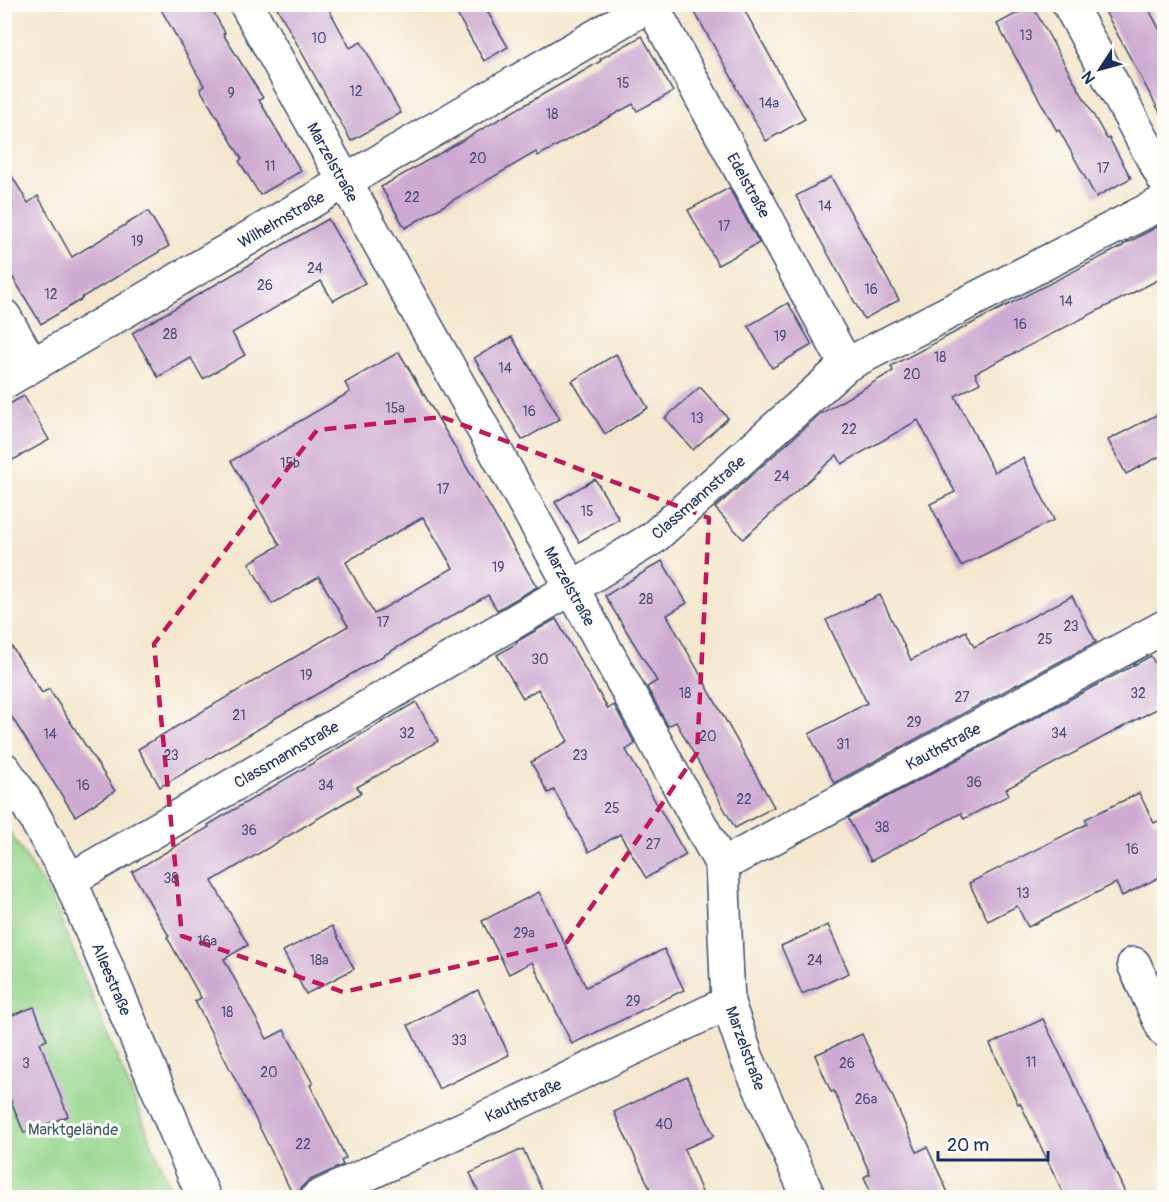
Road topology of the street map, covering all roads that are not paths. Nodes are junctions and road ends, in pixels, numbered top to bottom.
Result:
1 (246, 4) edge
2 (1069, 4) edge
3 (651, 5) edge
4 (1164, 179) edge
5 (344, 182) junction
6 (1164, 202) edge
7 (4, 316) edge
8 (32, 365) junction
9 (846, 365) junction
10 (4, 382) edge
11 (572, 588) junction
12 (1164, 627) edge
13 (4, 769) edge
14 (722, 865) junction
15 (70, 880) junction
16 (1134, 964) dead end
17 (728, 1003) junction
18 (1164, 1030) edge
19 (204, 1197) edge
20 (317, 1197) edge
21 (809, 1197) edge

1 - 5 street, Marzelstraße
2 - 4 street
3 - 5 street, Wilhelmstraße
3 - 9 street, Edelstraße
5 - 8 street, Wilhelmstraße
5 - 11 street, Marzelstraße
6 - 9 street, Classmannstraße
7 - 8 street
8 - 10 street, Wilhelmstraße
9 - 11 street, Classmannstraße
11 - 14 street, Marzelstraße
11 - 15 street, Classmannstraße
12 - 14 street, Kauthstraße
13 - 15 street, Alleestraße
14 - 17 street, Marzelstraße
15 - 19 street, Alleestraße
16 - 18 street
17 - 20 street, Kauthstraße
17 - 21 street, Marzelstraße

